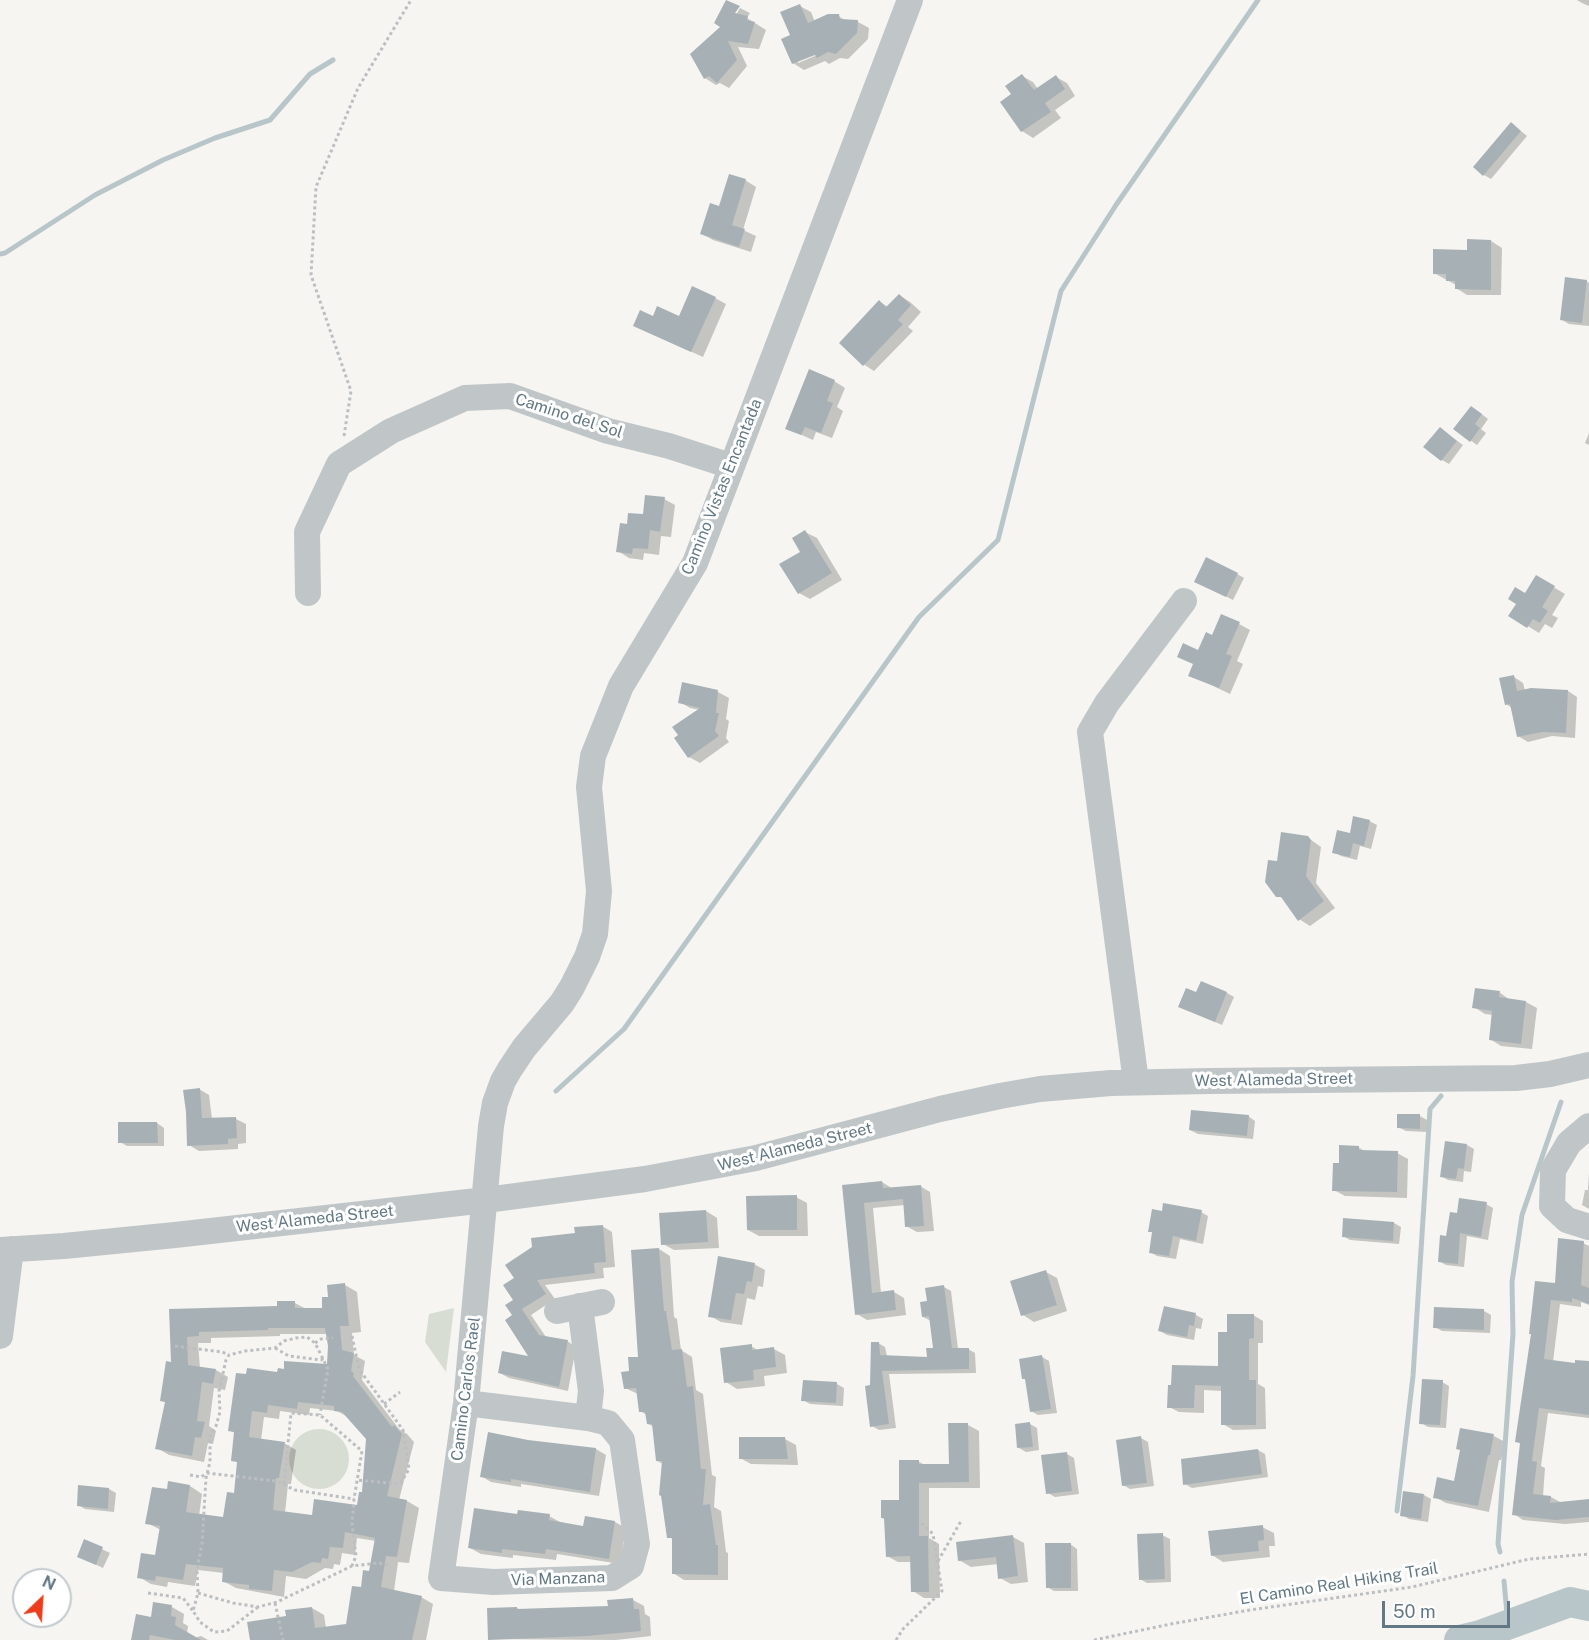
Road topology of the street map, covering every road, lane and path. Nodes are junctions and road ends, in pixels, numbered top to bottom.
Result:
1 (411, 0) edge
2 (910, 0) edge
3 (339, 464) junction
4 (731, 466) junction
5 (308, 593) dead end
6 (1184, 601) dead end
7 (1589, 1065) edge
8 (1136, 1083) junction
9 (1589, 1126) edge
10 (486, 1200) junction
11 (1589, 1227) edge
12 (5, 1250) edge
13 (579, 1306) dead end
14 (0, 1336) edge
15 (352, 1336) dead end
16 (333, 1338) dead end
17 (315, 1343) junction
18 (175, 1346) dead end
19 (275, 1348) junction
20 (229, 1355) junction
21 (324, 1358) junction
22 (400, 1392) dead end
23 (466, 1403) junction
24 (384, 1404) junction
25 (320, 1415) junction
26 (588, 1418) junction
27 (207, 1473) junction
28 (190, 1475) dead end
29 (357, 1480) junction
30 (284, 1484) junction
31 (354, 1498) junction
32 (919, 1521) dead end
33 (961, 1521) dead end
34 (1589, 1554) edge
35 (938, 1562) junction
36 (390, 1565) dead end
37 (352, 1566) junction
38 (441, 1578) joint
39 (148, 1593) dead end
40 (198, 1593) junction
41 (275, 1603) junction
42 (258, 1607) junction
43 (193, 1611) junction
44 (283, 1640) edge
45 (896, 1640) edge
46 (1094, 1640) edge

1 - 3 path
2 - 4 street, Camino Vistas Encantada
3 - 4 street, Camino del Sol
3 - 5 street
4 - 10 street, Camino Vistas Encantada
6 - 8 street
7 - 8 street, West Alameda Street
8 - 10 street, West Alameda Street
9 - 11 street
10 - 12 street, West Alameda Street
10 - 23 street, Camino Carlos Rael
12 - 14 street
13 - 26 street
15 - 24 path
16 - 17 path
17 - 19 path
17 - 21 path
18 - 20 path
19 - 20 path
19 - 21 path
20 - 27 path
21 - 25 path
22 - 24 path
23 - 26 street, Via Manzana
23 - 38 street, Camino Carlos Rael
24 - 29 path
25 - 29 path
25 - 30 path
26 - 38 street, Via Manzana
27 - 28 path
27 - 30 path
27 - 40 path
29 - 31 path
30 - 31 path
31 - 37 path
32 - 35 path
33 - 35 path
34 - 46 path, El Camino Real Hiking Trail
35 - 45 path
36 - 37 path
37 - 41 path
39 - 43 path
40 - 42 path
40 - 43 path
41 - 42 path
41 - 44 path
42 - 43 path

